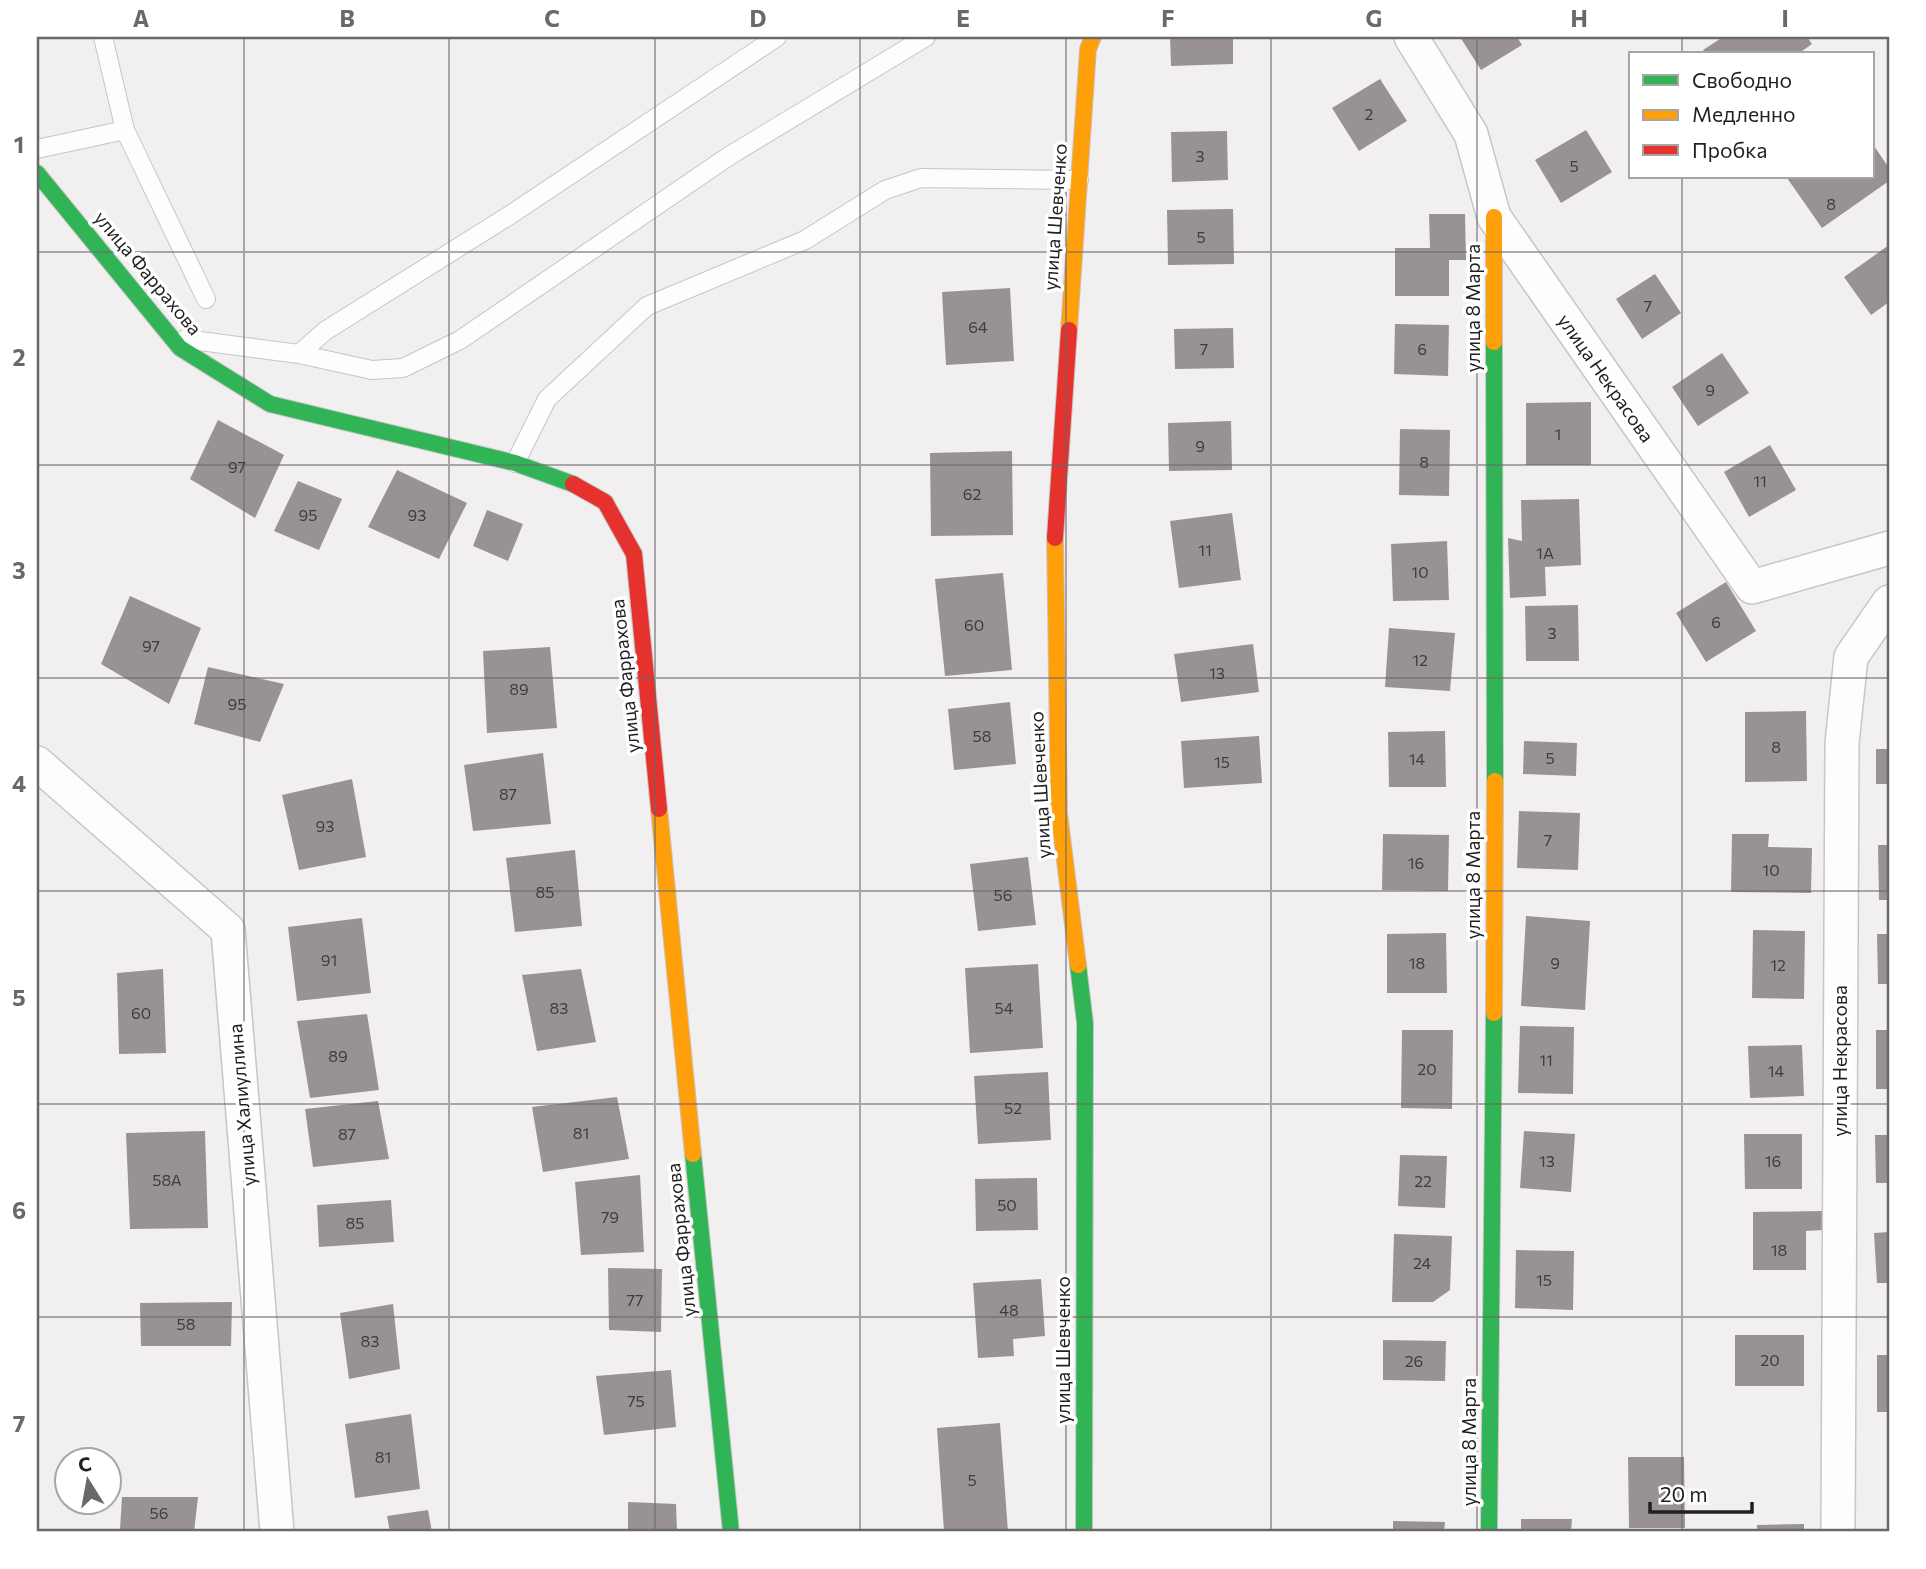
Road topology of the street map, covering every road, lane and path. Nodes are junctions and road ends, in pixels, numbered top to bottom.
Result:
1 (103, 37) edge
2 (778, 37) edge
3 (926, 37) edge
4 (1093, 37) edge
5 (1411, 37) edge
6 (125, 130) junction
7 (37, 149) edge
8 (37, 173) edge
9 (1079, 180) junction
10 (1494, 217) junction
11 (206, 299) dead end
12 (168, 334) junction
13 (299, 354) junction
14 (515, 463) junction
15 (1889, 548) edge
16 (1889, 601) edge
17 (37, 763) edge
18 (277, 1532) edge
19 (730, 1532) edge
20 (1083, 1532) edge
21 (1489, 1532) edge
22 (1838, 1532) edge

1 - 6 lane
2 - 13 lane
3 - 13 lane
4 - 9 street, улица Шевченко
5 - 10 street, улица Некрасова
6 - 7 lane
6 - 11 lane
8 - 12 street, улица Фаррахова
9 - 14 lane
9 - 20 street, улица Шевченко
10 - 15 street, улица Некрасова
10 - 21 street, улица 8 Марта
12 - 13 lane
12 - 14 street, улица Фаррахова
14 - 19 street, улица Фаррахова
16 - 22 street, улица Некрасова
17 - 18 street, улица Халиуллина

